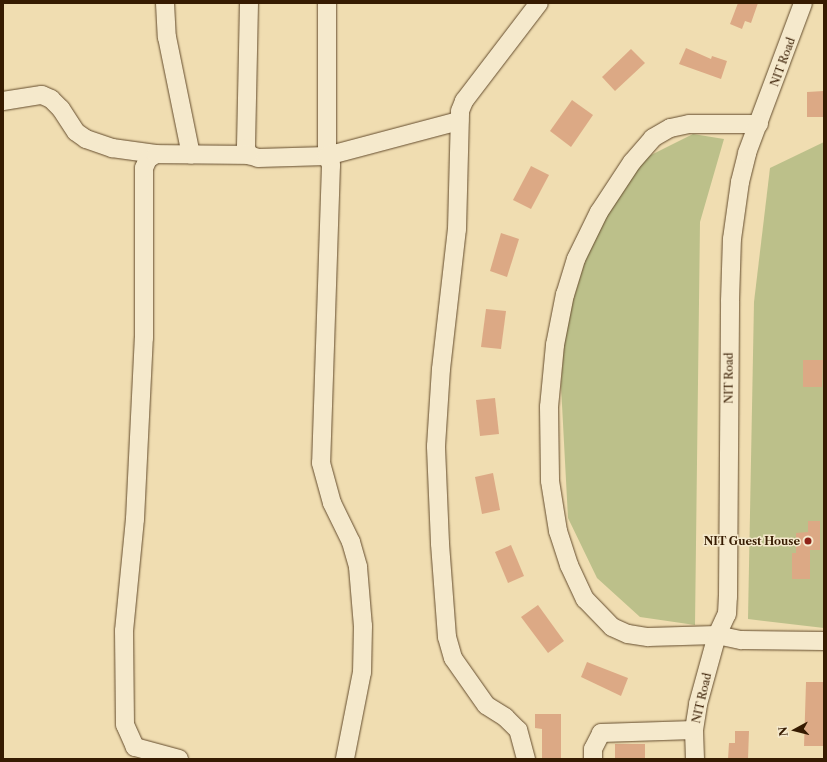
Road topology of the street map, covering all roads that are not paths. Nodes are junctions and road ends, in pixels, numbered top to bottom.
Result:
1 (165, 3) edge
2 (249, 3) edge
3 (327, 3) edge
4 (539, 3) edge
5 (803, 3) edge
6 (3, 101) edge
7 (459, 121) junction
8 (759, 124) junction
9 (156, 154) junction
10 (191, 155) junction
11 (249, 155) junction
12 (327, 156) junction
13 (717, 635) junction
14 (824, 641) edge
15 (694, 730) junction
16 (179, 759) edge
17 (345, 759) edge
18 (526, 759) edge
19 (593, 759) edge
20 (695, 759) edge

1 - 10 street
2 - 11 street
3 - 12 street
4 - 7 street
5 - 8 street, NIT Road
6 - 9 street
7 - 12 street
7 - 18 street
8 - 13 street, NIT Road
8 - 13 street
9 - 10 street
9 - 16 street
10 - 11 street
11 - 12 street
12 - 17 street
13 - 14 street
13 - 15 street, NIT Road
15 - 19 street
15 - 20 street, NIT Road

